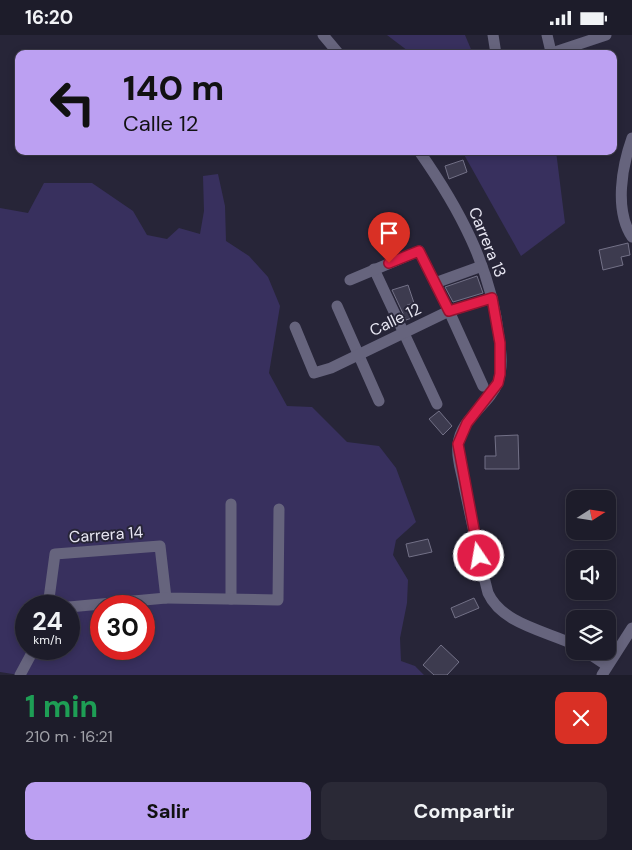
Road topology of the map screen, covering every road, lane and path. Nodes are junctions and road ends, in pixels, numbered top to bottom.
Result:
1 (323, 35) edge
2 (493, 35) edge
3 (547, 35) edge
4 (601, 36) edge
5 (336, 50) edge
6 (495, 50) edge
7 (550, 50) edge
8 (559, 50) edge
9 (632, 138) edge
10 (422, 155) edge
11 (632, 237) edge
12 (482, 266) junction
13 (374, 269) junction
14 (350, 280) dead end
15 (435, 283) junction
16 (492, 298) junction
17 (337, 307) dead end
18 (449, 311) junction
19 (295, 327) dead end
20 (404, 334) junction
21 (358, 355) junction
22 (483, 386) dead end
23 (379, 401) dead end
24 (438, 405) dead end
25 (231, 504) dead end
26 (280, 509) dead end
27 (49, 595) edge
28 (166, 598) junction
29 (231, 599) junction
30 (80, 606) edge
31 (632, 629) edge
32 (566, 641) edge
33 (28, 660) edge
34 (594, 660) edge
35 (604, 670) edge
36 (20, 675) edge

1 - 5 street
2 - 6 street
3 - 7 street
4 - 8 street
9 - 11 street
10 - 12 street, Carrera 13
12 - 15 street
12 - 16 street, Carrera 13
13 - 14 street
13 - 15 street
13 - 20 street
15 - 18 street
16 - 18 street, Calle 12
16 - 32 street, Carrera 13
17 - 21 street
18 - 20 street, Calle 12
18 - 22 street
19 - 21 street, Calle 12
20 - 21 street, Calle 12
20 - 24 street
21 - 23 street
25 - 29 street
26 - 29 street
27 - 28 street, Carrera 14
28 - 29 street
28 - 30 street
31 - 35 street
33 - 36 street
34 - 35 street

